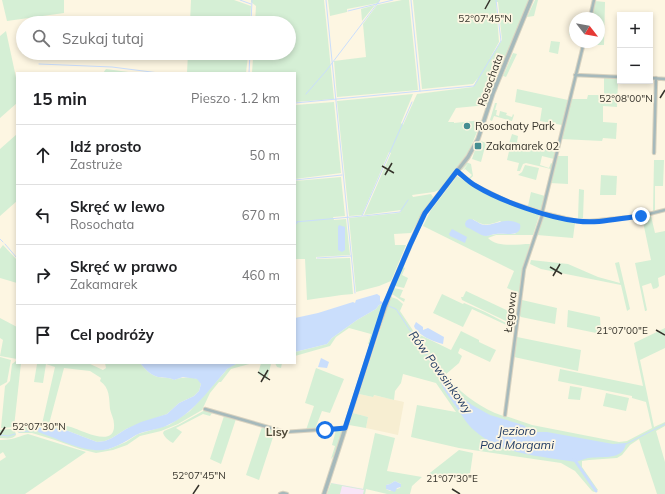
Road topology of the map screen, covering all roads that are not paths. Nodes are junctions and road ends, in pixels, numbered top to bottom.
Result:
1 (531, 0) edge
2 (594, 0) edge
3 (591, 12) edge
4 (582, 48) edge
5 (575, 75) junction
6 (617, 77) edge
7 (656, 78) joint
8 (665, 79) edge
9 (654, 153) dead end
10 (457, 171) junction
11 (665, 210) edge
12 (542, 213) junction
13 (205, 409) dead end
14 (505, 415) dead end
15 (345, 428) junction
16 (280, 494) edge
17 (287, 494) edge
18 (324, 494) edge

1 - 10 street, Rosochata
2 - 3 street
4 - 5 street, Łęgowa
5 - 6 street
5 - 12 street, Łęgowa
7 - 8 street
7 - 9 street
10 - 12 street
10 - 15 street, Rosochata
11 - 12 street
12 - 14 street, Łęgowa
13 - 15 street
15 - 18 street, Rosochata
16 - 17 street

